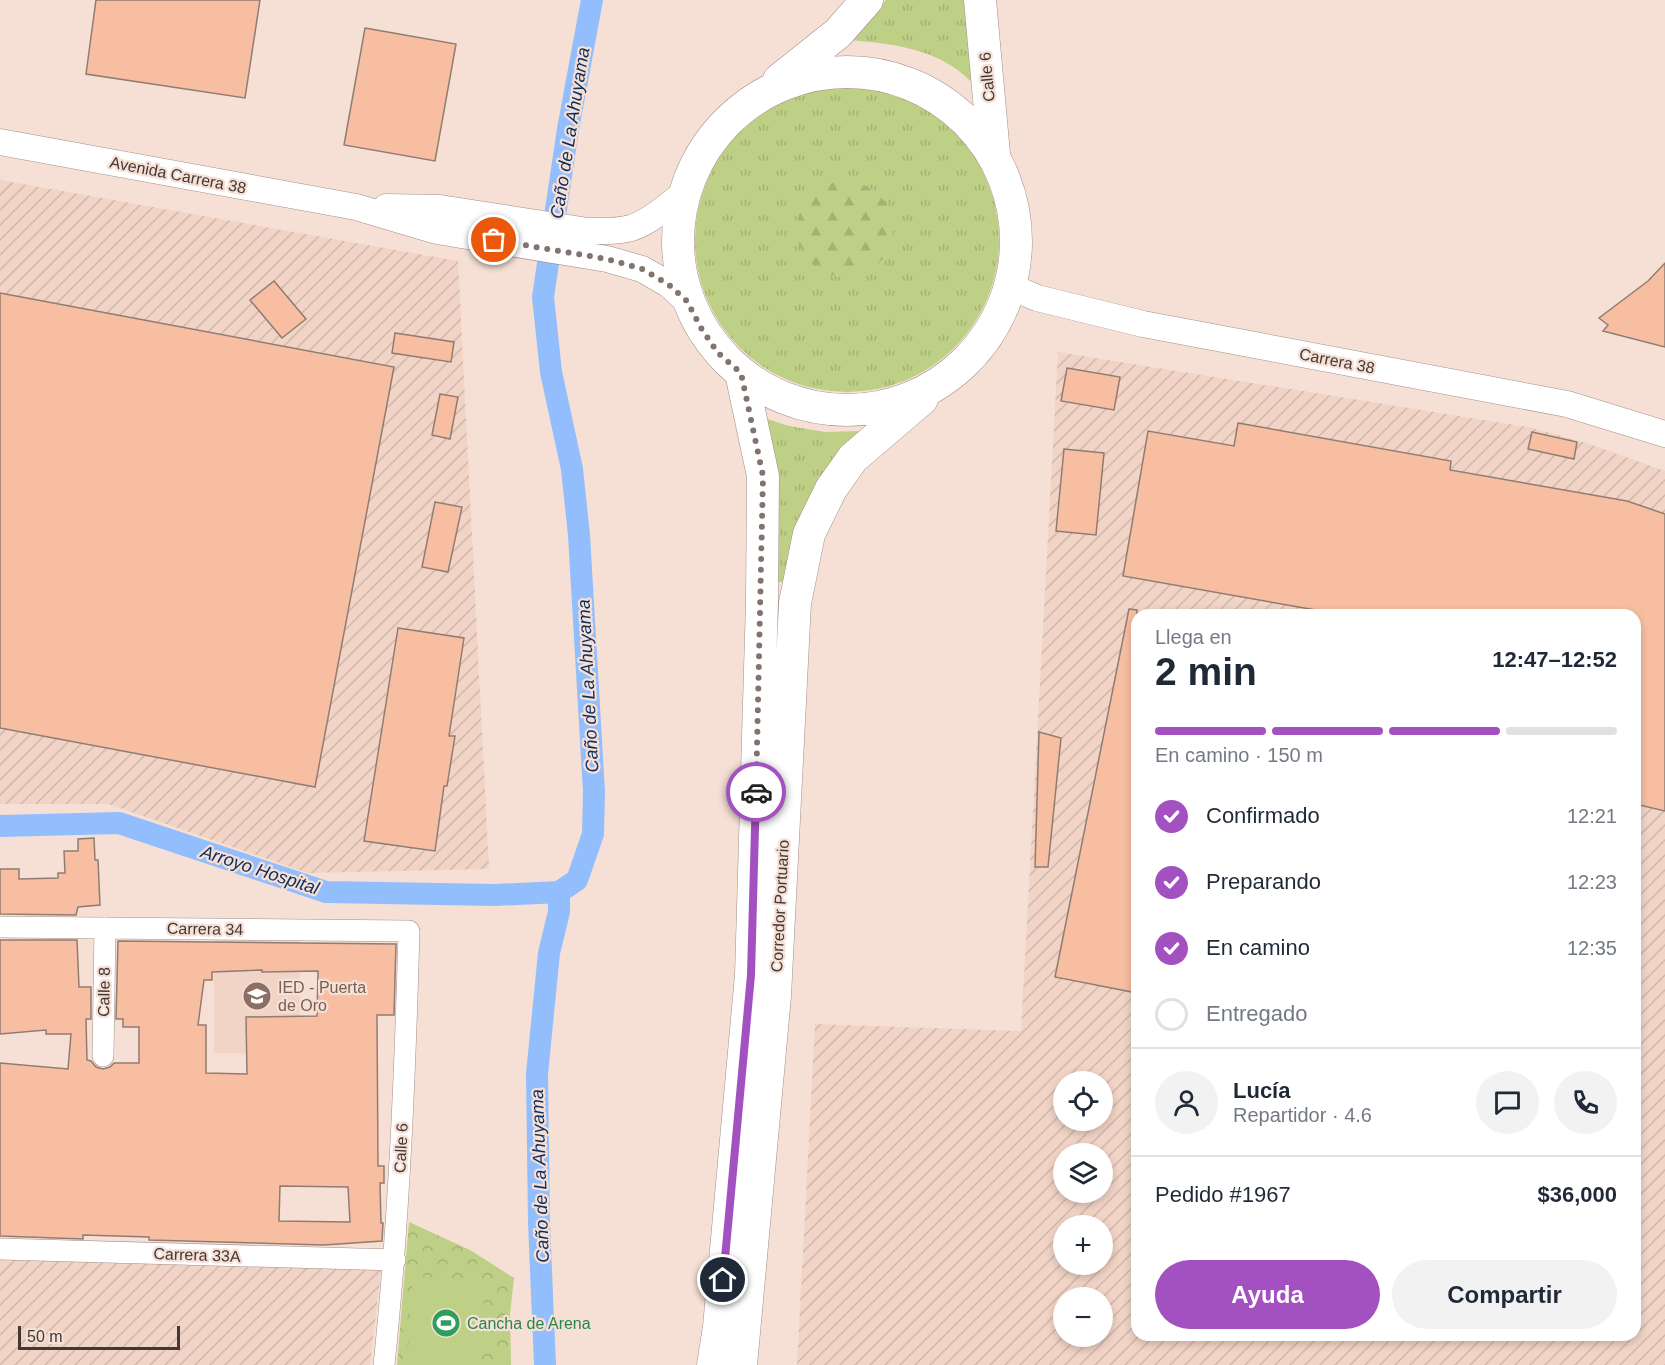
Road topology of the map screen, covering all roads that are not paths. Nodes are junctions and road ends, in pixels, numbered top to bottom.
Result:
1 (867, 0) edge
2 (980, 0) edge
3 (763, 93) junction
4 (0, 142) edge
5 (994, 155) junction
6 (683, 194) junction
7 (588, 243) junction
8 (1009, 286) junction
9 (687, 301) junction
10 (741, 373) junction
11 (934, 388) junction
12 (1665, 434) edge
13 (0, 927) edge
14 (105, 928) junction
15 (409, 931) joint
16 (102, 1056) dead end
17 (0, 1249) edge
18 (395, 1260) junction
19 (384, 1365) edge
20 (713, 1365) edge
21 (741, 1365) edge

1 - 3 main road
2 - 5 main road, Calle 6
3 - 5 main road
3 - 6 main road
4 - 7 street, Avenida Carrera 38
5 - 8 main road
6 - 7 street, Avenida Carrera 38
6 - 9 main road
7 - 9 street, Avenida Carrera 38
8 - 11 main road
8 - 12 street, Carrera 38
9 - 10 main road
10 - 11 main road
10 - 20 main road, Corredor Portuario
11 - 21 main road, Corredor Portuario
13 - 14 street, Carrera 34
14 - 15 street, Carrera 34
14 - 16 street, Calle 8
15 - 18 street, Calle 6
17 - 18 street, Carrera 33A
18 - 19 street, Calle 6

